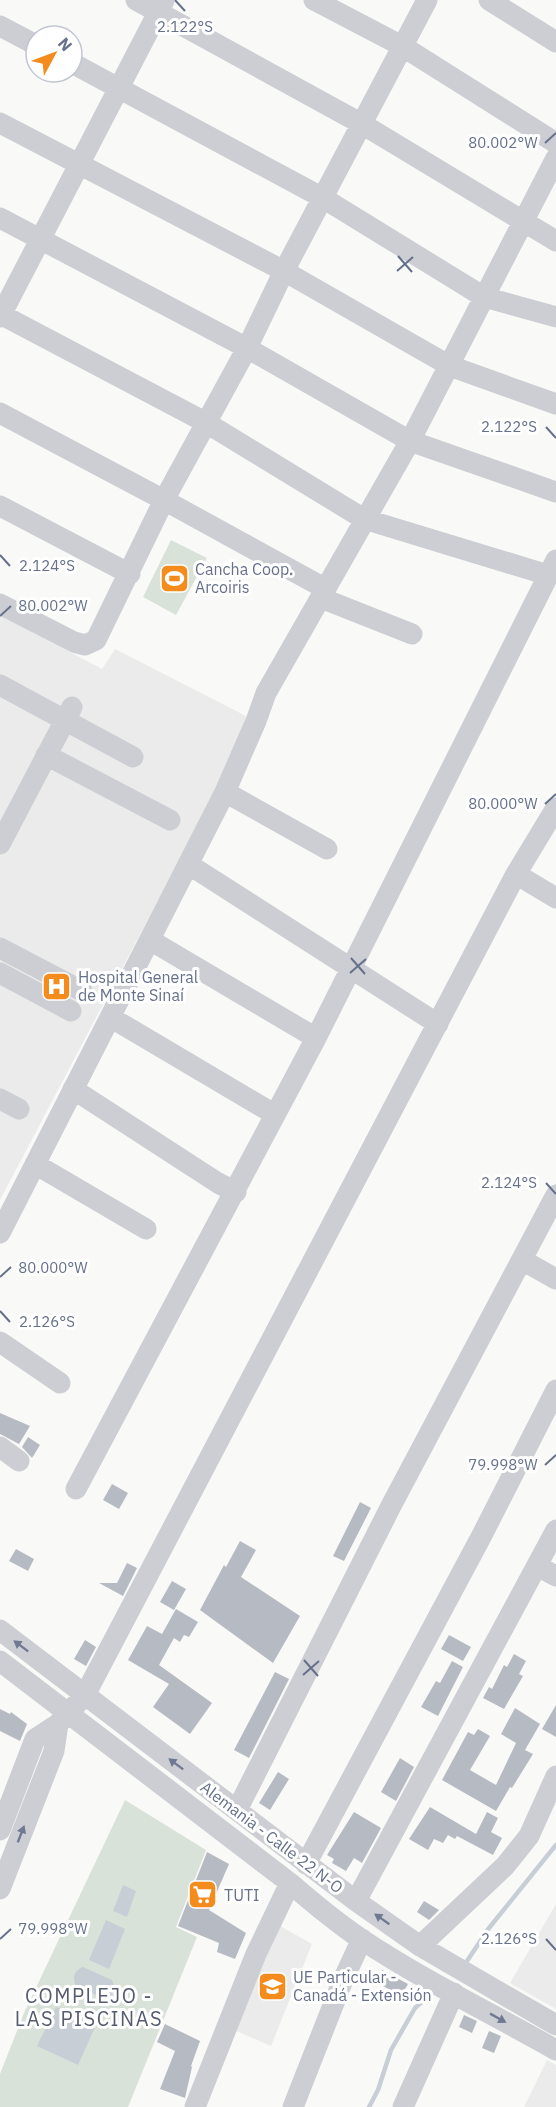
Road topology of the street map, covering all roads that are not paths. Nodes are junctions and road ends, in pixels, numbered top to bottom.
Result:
1 (136, 0) edge
2 (314, 0) edge
3 (427, 0) edge
4 (489, 0) edge
5 (161, 6) edge
6 (0, 26) edge
7 (24, 39) edge
8 (556, 42) edge
9 (402, 46) junction
10 (84, 69) edge
11 (119, 88) junction
12 (0, 123) edge
13 (362, 124) junction
14 (556, 143) edge
15 (556, 158) edge
16 (79, 165) junction
17 (323, 198) junction
18 (0, 218) edge
19 (523, 222) junction
20 (40, 239) junction
21 (556, 241) edge
22 (284, 271) junction
23 (483, 297) junction
24 (0, 315) edge
25 (556, 317) edge
26 (247, 348) junction
27 (450, 366) junction
28 (556, 404) edge
29 (0, 413) edge
30 (205, 422) junction
31 (410, 441) junction
32 (556, 492) edge
33 (164, 500) junction
34 (0, 506) edge
35 (364, 519) junction
36 (552, 568) edge
37 (130, 574) junction
38 (323, 594) junction
39 (0, 604) edge
40 (412, 633) dead end
41 (0, 684) edge
42 (68, 713) junction
43 (46, 755) junction
44 (134, 757) dead end
45 (225, 792) junction
46 (556, 807) edge
47 (170, 820) dead end
48 (0, 844) edge
49 (327, 849) dead end
50 (188, 864) junction
51 (516, 874) junction
52 (556, 898) edge
53 (150, 940) junction
54 (0, 948) edge
55 (352, 969) junction
56 (0, 973) edge
57 (82, 991) dead end
58 (71, 1011) dead end
59 (110, 1017) junction
60 (438, 1023) junction
61 (316, 1038) junction
62 (74, 1089) junction
63 (0, 1099) edge
64 (20, 1109) dead end
65 (274, 1114) junction
66 (35, 1164) junction
67 (236, 1192) junction
68 (556, 1195) edge
69 (146, 1229) dead end
70 (0, 1233) edge
71 (522, 1260) junction
72 (556, 1279) edge
73 (0, 1342) edge
74 (60, 1383) dead end
75 (556, 1389) edge
76 (0, 1447) edge
77 (19, 1461) dead end
78 (76, 1489) dead end
79 (556, 1530) edge
80 (537, 1566) junction
81 (556, 1576) edge
82 (0, 1630) edge
83 (0, 1660) edge
84 (0, 1679) edge
85 (85, 1695) junction
86 (63, 1718) junction
87 (556, 1776) edge
88 (237, 1810) junction
89 (0, 1830) edge
90 (306, 1864) junction
91 (287, 1888) junction
92 (0, 1889) edge
93 (356, 1901) junction
94 (362, 1940) junction
95 (425, 1949) junction
96 (450, 1992) junction
97 (556, 2025) edge
98 (556, 2050) edge
99 (195, 2107) edge
100 (293, 2107) edge
101 (403, 2107) edge

1 - 5 street
2 - 9 street
3 - 9 street
4 - 8 street
5 - 11 street
5 - 13 street
6 - 7 street
9 - 13 street
9 - 14 street
10 - 11 street
11 - 16 street
11 - 17 street
12 - 16 street
13 - 17 street
13 - 19 street
15 - 19 street
16 - 20 street
16 - 22 street
17 - 22 street
17 - 23 street
18 - 20 street
19 - 21 street
19 - 23 street
20 - 24 street
20 - 26 street
22 - 26 street
22 - 27 street
23 - 25 street
23 - 27 street
24 - 30 street
26 - 30 street
26 - 31 street
27 - 28 street
27 - 31 street
29 - 33 street
30 - 33 street
30 - 35 street
31 - 32 street
31 - 35 street
33 - 37 street
33 - 38 street
34 - 37 street
35 - 36 street
35 - 38 street
36 - 55 street
37 - 39 street
38 - 40 street
38 - 45 street
41 - 42 street
42 - 43 street
42 - 44 street
43 - 47 street
43 - 48 street
45 - 49 street
45 - 50 street
46 - 51 street
50 - 53 street
50 - 55 street
51 - 52 street
51 - 60 street
53 - 59 street
53 - 61 street
54 - 57 street
55 - 60 street
55 - 61 street
56 - 58 street
59 - 62 street
59 - 65 street
60 - 85 street
61 - 65 street
62 - 66 street
62 - 67 street
63 - 64 street
65 - 67 street
66 - 69 street
66 - 70 street
67 - 78 street
68 - 71 street
71 - 72 street
71 - 88 street
73 - 74 street
75 - 90 street
76 - 77 street
79 - 80 street
80 - 81 street
80 - 93 street
85 -> 82 street, Alemania - Calle 22 N-O
83 - 86 street, Alemania - Calle 22 N-O
84 - 86 street
85 - 86 street
88 -> 85 street, Alemania - Calle 22 N-O
86 - 89 street
86 - 91 street, Alemania - Calle 22 N-O
92 -> 86 street
87 - 95 street
88 - 90 street, Alemania - Calle 22 N-O
90 - 93 street, Alemania - Calle 22 N-O
91 - 94 street, Alemania - Calle 22 N-O
91 - 99 street
95 -> 93 street, Alemania - Calle 22 N-O
94 - 96 street, Alemania - Calle 22 N-O
94 - 100 street
95 - 97 street, Alemania - Calle 22 N-O
96 -> 98 street, Alemania - Calle 22 N-O
96 - 101 street

